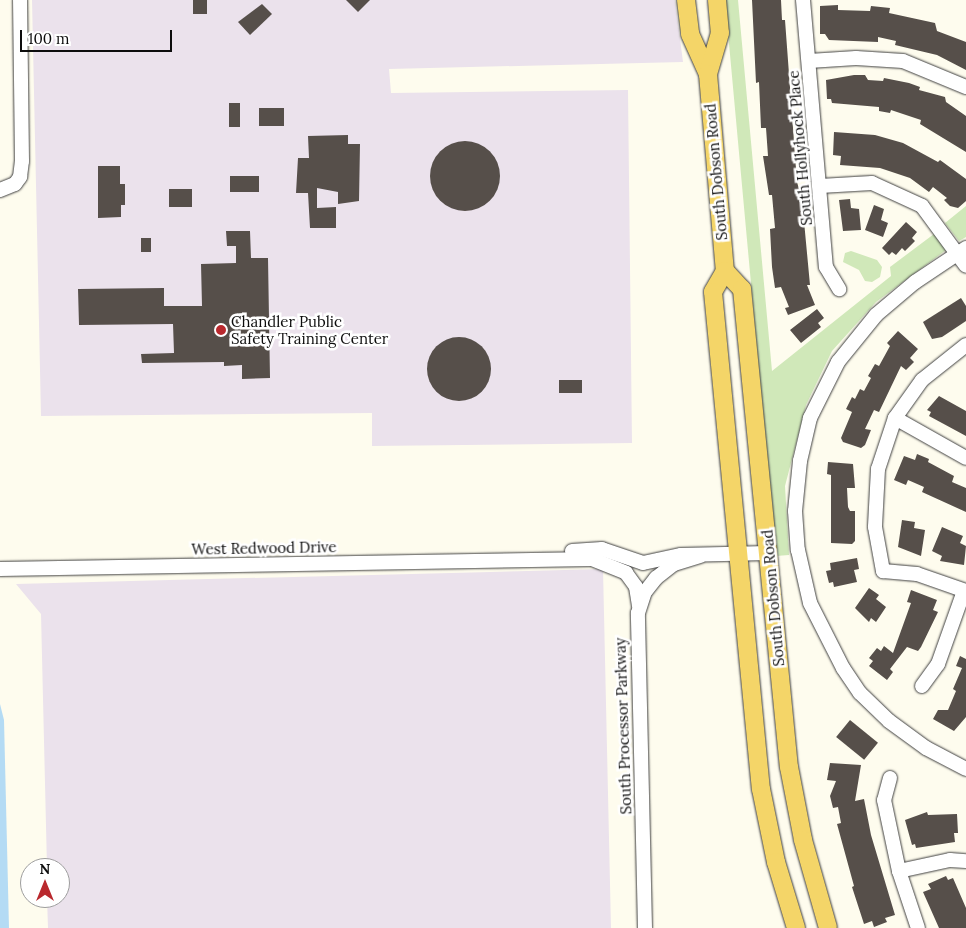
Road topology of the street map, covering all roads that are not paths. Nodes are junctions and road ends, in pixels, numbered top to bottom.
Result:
1 (20, 0) edge
2 (686, 0) edge
3 (717, 0) edge
4 (803, 0) edge
5 (809, 61) junction
6 (708, 74) junction
7 (966, 87) edge
8 (820, 186) junction
9 (0, 190) edge
10 (962, 250) edge
11 (966, 266) edge
12 (725, 271) junction
13 (839, 289) dead end
14 (966, 345) edge
15 (895, 418) junction
16 (966, 458) edge
17 (768, 553) junction
18 (738, 554) junction
19 (700, 556) junction
20 (529, 558) junction
21 (0, 569) edge
22 (965, 591) edge
23 (639, 606) junction
24 (922, 686) dead end
25 (966, 769) edge
26 (890, 778) dead end
27 (966, 861) edge
28 (899, 871) junction
29 (645, 928) edge
30 (796, 928) edge
31 (828, 928) edge
32 (918, 928) edge

1 - 9 street
2 - 6 main road, South Dobson Road
3 - 6 main road, South Dobson Road
4 - 5 street, South Hollyhock Place
5 - 7 street
5 - 8 street, South Hollyhock Place
6 - 12 main road, South Dobson Road
8 - 10 street
8 - 13 street, South Hollyhock Place
10 - 11 street
10 - 25 street
12 - 17 main road, South Dobson Road
12 - 18 main road, South Dobson Road
14 - 15 street
15 - 16 street
15 - 22 street
17 - 18 street, West Redwood Drive
17 - 31 main road, South Dobson Road
18 - 19 street, West Redwood Drive
18 - 30 main road, South Dobson Road
19 - 20 street, West Redwood Drive
19 - 23 street, South Processor Parkway
20 - 21 street, West Redwood Drive
20 - 23 street, West Redwood Drive
22 - 24 street
23 - 29 street, South Processor Parkway
26 - 28 street
27 - 28 street
28 - 32 street

